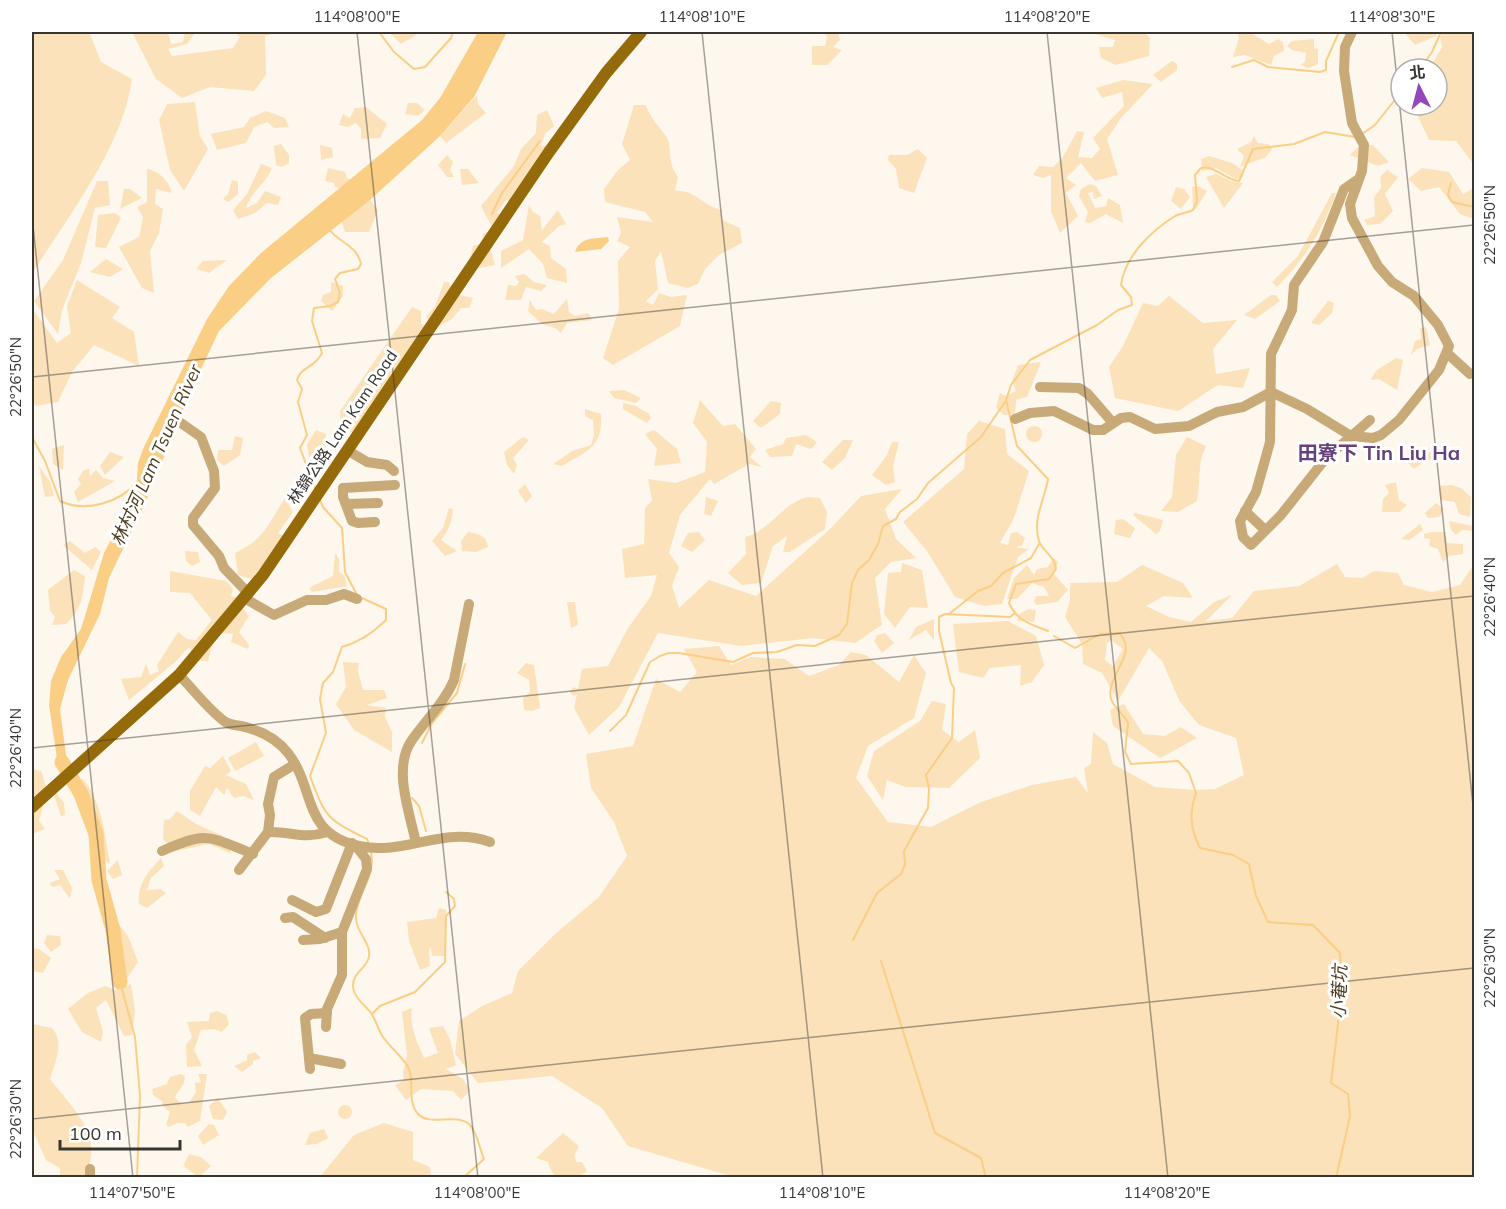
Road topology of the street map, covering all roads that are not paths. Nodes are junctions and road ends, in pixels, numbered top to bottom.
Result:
1 (640, 32) edge
2 (1352, 32) edge
3 (1357, 180) junction
4 (1447, 353) junction
5 (1470, 374) dead end
6 (1040, 387) dead end
7 (1271, 392) junction
8 (1015, 419) dead end
9 (1370, 420) dead end
10 (181, 423) dead end
11 (1113, 423) junction
12 (1351, 436) junction
13 (347, 450) junction
14 (394, 471) dead end
15 (326, 481) junction
16 (395, 484) dead end
17 (343, 488) junction
18 (378, 503) dead end
19 (347, 504) junction
20 (1245, 511) junction
21 (375, 522) dead end
22 (1264, 529) junction
23 (246, 596) junction
24 (357, 599) dead end
25 (469, 604) dead end
26 (179, 675) junction
27 (295, 764) junction
28 (32, 807) edge
29 (268, 832) junction
30 (327, 832) junction
31 (490, 842) dead end
32 (416, 843) junction
33 (357, 845) junction
34 (162, 851) dead end
35 (253, 854) junction
36 (239, 870) dead end
37 (292, 900) dead end
38 (285, 918) dead end
39 (342, 932) junction
40 (325, 938) junction
41 (303, 940) dead end
42 (327, 1013) junction
43 (326, 1027) dead end
44 (341, 1064) dead end

1 - 13 main road, 林錦公路 Lam Kam Road
2 - 3 street
3 - 4 street
3 - 7 street
4 - 5 street
4 - 12 street
6 - 11 street
7 - 11 street
7 - 12 street
7 - 20 street
8 - 11 street
9 - 12 street
10 - 23 street
12 - 22 street
13 - 14 street
13 - 15 main road, 林錦公路 Lam Kam Road
15 - 17 street
15 - 23 main road, 林錦公路 Lam Kam Road
16 - 17 street
17 - 19 street
18 - 19 street
19 - 21 street
20 - 22 street
20 - 22 street
23 - 24 street
23 - 26 main road, 林錦公路 Lam Kam Road
25 - 32 street
26 - 27 street
26 - 28 main road, 林錦公路 Lam Kam Road
27 - 29 street
27 - 30 street
29 - 30 street
29 - 35 street
30 - 33 street
31 - 32 street
32 - 33 street
33 - 37 street
33 - 39 street
34 - 35 street
35 - 36 street
38 - 40 street
39 - 40 street
39 - 42 street
40 - 41 street
42 - 43 street
42 - 44 street

